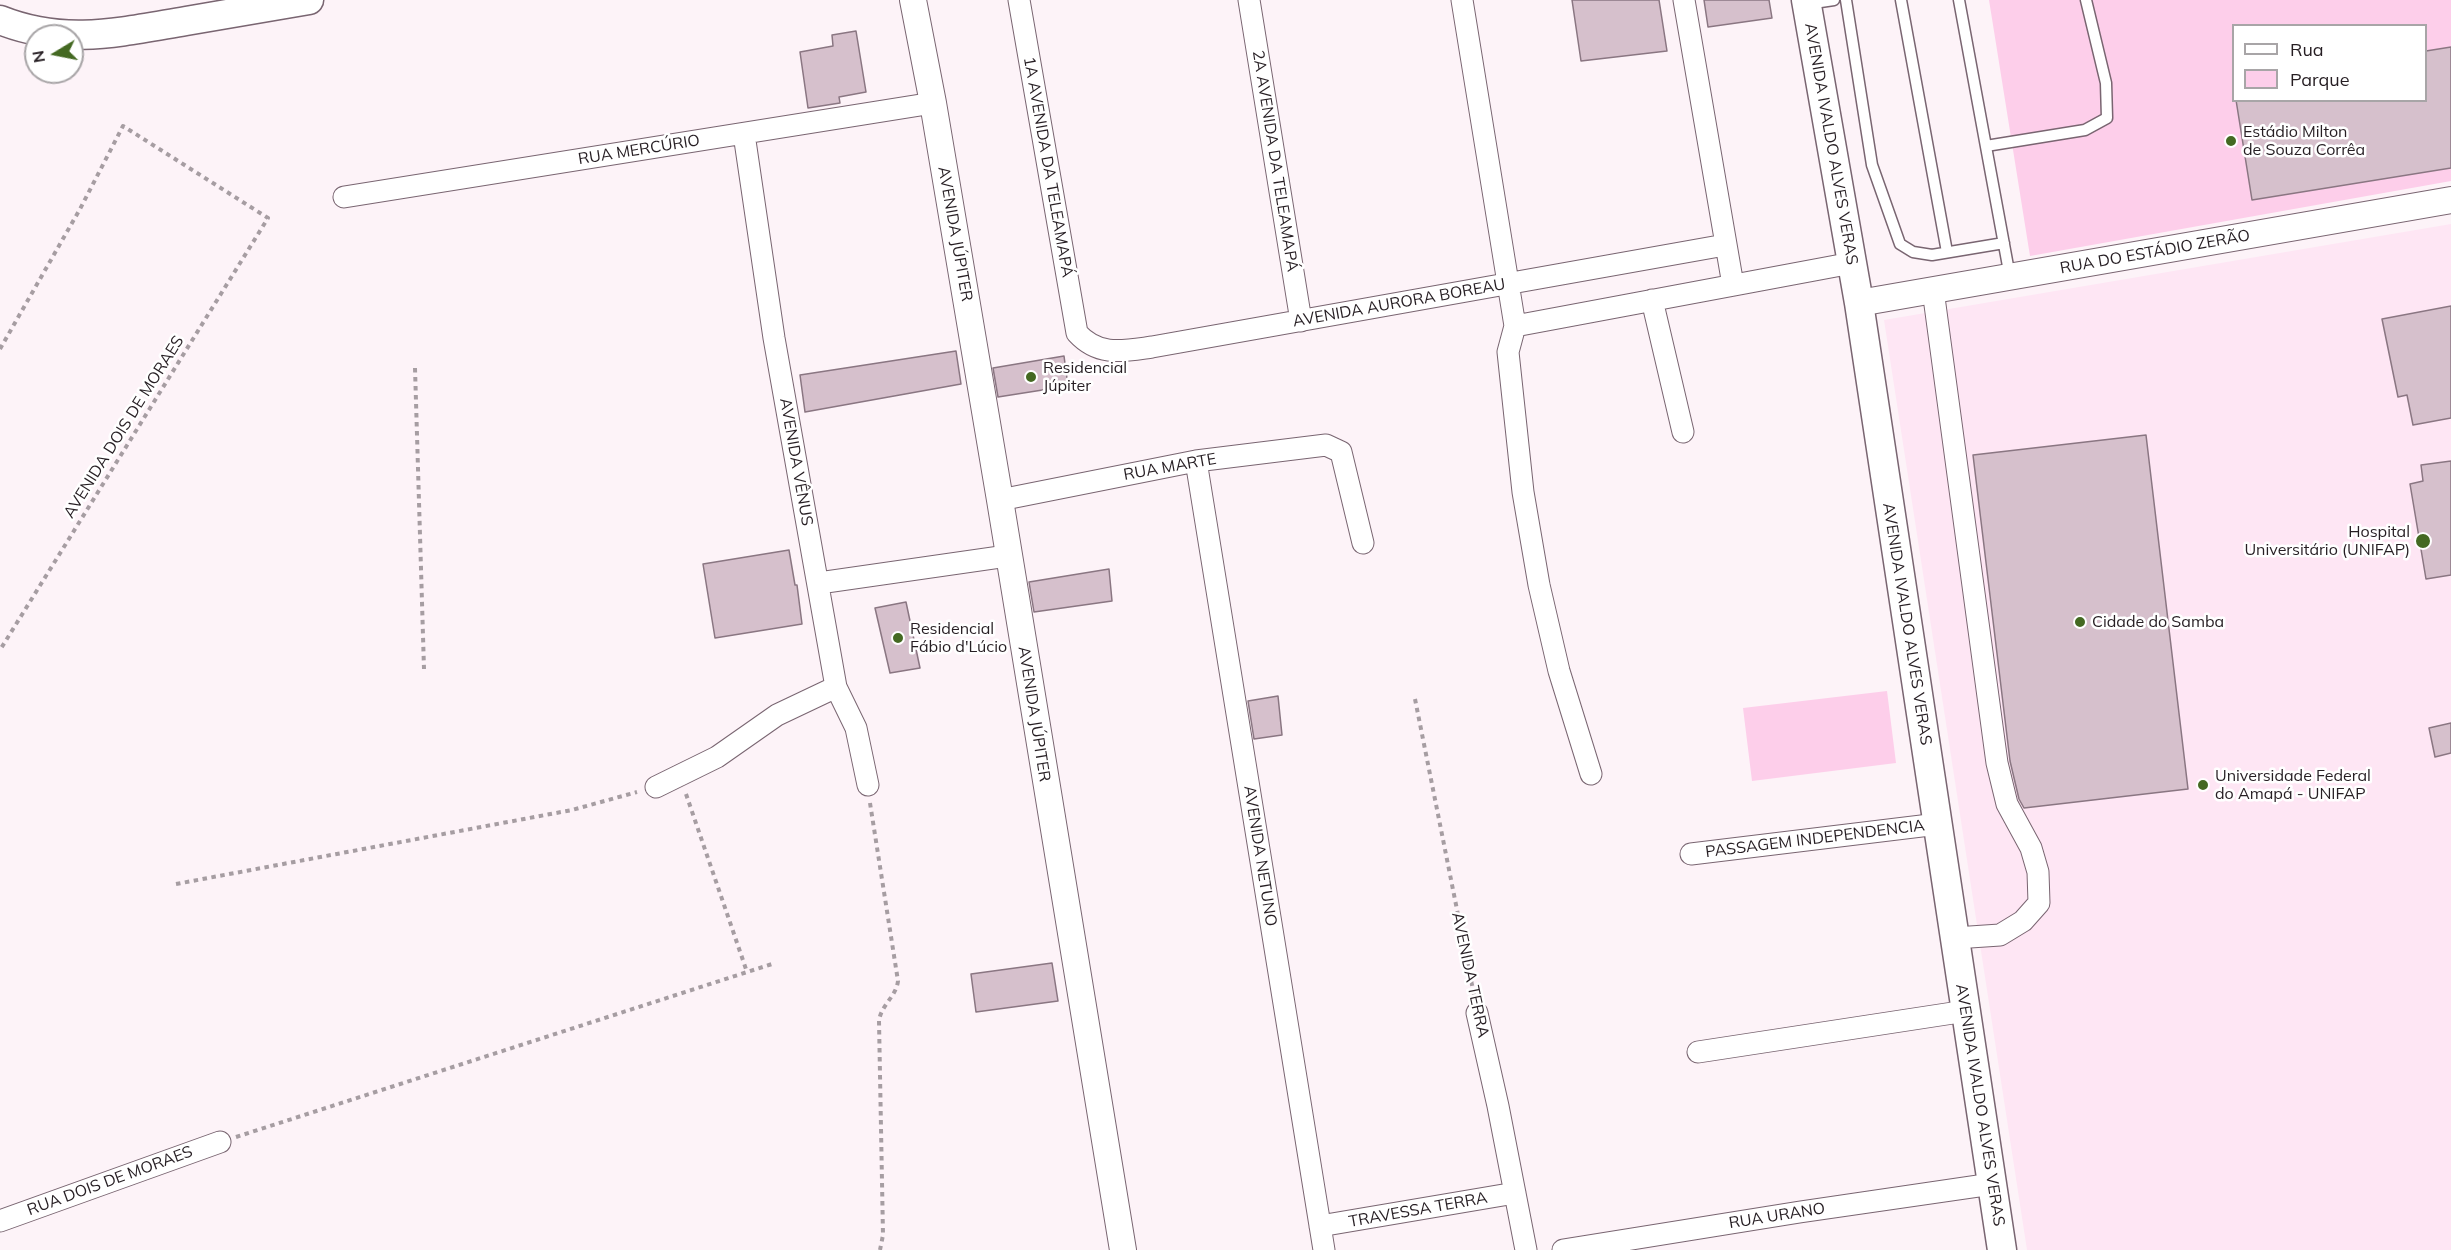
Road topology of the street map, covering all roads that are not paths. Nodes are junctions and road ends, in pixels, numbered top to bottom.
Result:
1 (309, 0) edge
2 (913, 0) edge
3 (1019, 0) edge
4 (1249, 0) edge
5 (1462, 0) edge
6 (1684, 0) edge
7 (1846, 0) edge
8 (1901, 0) edge
9 (1959, 0) edge
10 (2086, 0) edge
11 (1816, 2) edge
12 (0, 20) edge
13 (933, 104) junction
14 (744, 134) junction
15 (1986, 146) junction
16 (344, 196) dead end
17 (2451, 200) edge
18 (2004, 243) junction
19 (1725, 245) junction
20 (1947, 252) junction
21 (1852, 263) junction
22 (2010, 277) junction
23 (1508, 284) junction
24 (1733, 285) junction
25 (1934, 290) junction
26 (1652, 300) junction
27 (1859, 303) junction
28 (1301, 321) junction
29 (1515, 326) junction
30 (1077, 333) joint
31 (1683, 432) dead end
32 (1196, 461) junction
33 (999, 500) junction
34 (1364, 543) dead end
35 (1007, 556) junction
36 (819, 583) junction
37 (836, 687) junction
38 (1591, 774) dead end
39 (666, 783) road end
40 (868, 785) road end
41 (1938, 824) junction
42 (1691, 854) dead end
43 (1955, 938) junction
44 (1966, 1011) junction
45 (1477, 1013) road end
46 (1698, 1052) dead end
47 (220, 1142) road end
48 (1992, 1184) junction
49 (1515, 1193) junction
50 (0, 1221) edge
51 (1320, 1226) junction
52 (1123, 1250) edge
53 (1324, 1250) edge
54 (1526, 1250) edge
55 (1563, 1250) edge
56 (2002, 1250) edge

1 - 12 main road
2 - 13 street, AVENIDA JÚPITER
3 - 30 street, 1A AVENIDA DA TELEAMAPÁ
4 - 28 street, 2A AVENIDA DA TELEAMAPÁ
5 - 23 street
6 - 19 street
7 - 20 lane
8 - 20 lane
9 - 15 lane
10 - 15 lane
11 - 21 main road, AVENIDA IVALDO ALVES VERAS
13 - 14 street, RUA MERCÚRIO
13 - 33 street, AVENIDA JÚPITER
14 - 16 street, RUA MERCÚRIO
14 - 36 street, AVENIDA VÊNUS
15 - 18 lane
17 - 22 street, RUA DO ESTÁDIO ZERÃO
18 - 20 lane
18 - 22 lane
19 - 23 street, AVENIDA AURORA BOREAU
19 - 24 street
21 - 24 street
21 - 27 main road, AVENIDA IVALDO ALVES VERAS
22 - 25 street, RUA DO ESTÁDIO ZERÃO
23 - 28 street, AVENIDA AURORA BOREAU
23 - 29 street
24 - 26 street
25 - 27 street, RUA DO ESTÁDIO ZERÃO
25 - 43 street
26 - 29 street
26 - 31 street
27 - 41 main road, AVENIDA IVALDO ALVES VERAS
28 - 30 street, AVENIDA AURORA BOREAU
29 - 38 street
32 - 33 street, RUA MARTE
32 - 34 street, RUA MARTE
32 - 51 street, AVENIDA NETUNO
33 - 35 street, AVENIDA JÚPITER
35 - 36 street
35 - 52 street, AVENIDA JÚPITER
36 - 37 street, AVENIDA VÊNUS
37 - 39 street
37 - 40 street, AVENIDA VÊNUS
41 - 42 street, PASSAGEM INDEPENDENCIA
41 - 43 main road, AVENIDA IVALDO ALVES VERAS
43 - 44 main road, AVENIDA IVALDO ALVES VERAS
44 - 46 street
44 - 48 main road, AVENIDA IVALDO ALVES VERAS
45 - 49 street, AVENIDA TERRA
47 - 50 street, RUA DOIS DE MORAES
48 - 55 street, RUA URANO
48 - 56 main road, AVENIDA IVALDO ALVES VERAS
49 - 51 street, TRAVESSA TERRA
49 - 54 street, AVENIDA TERRA
51 - 53 street, AVENIDA NETUNO

